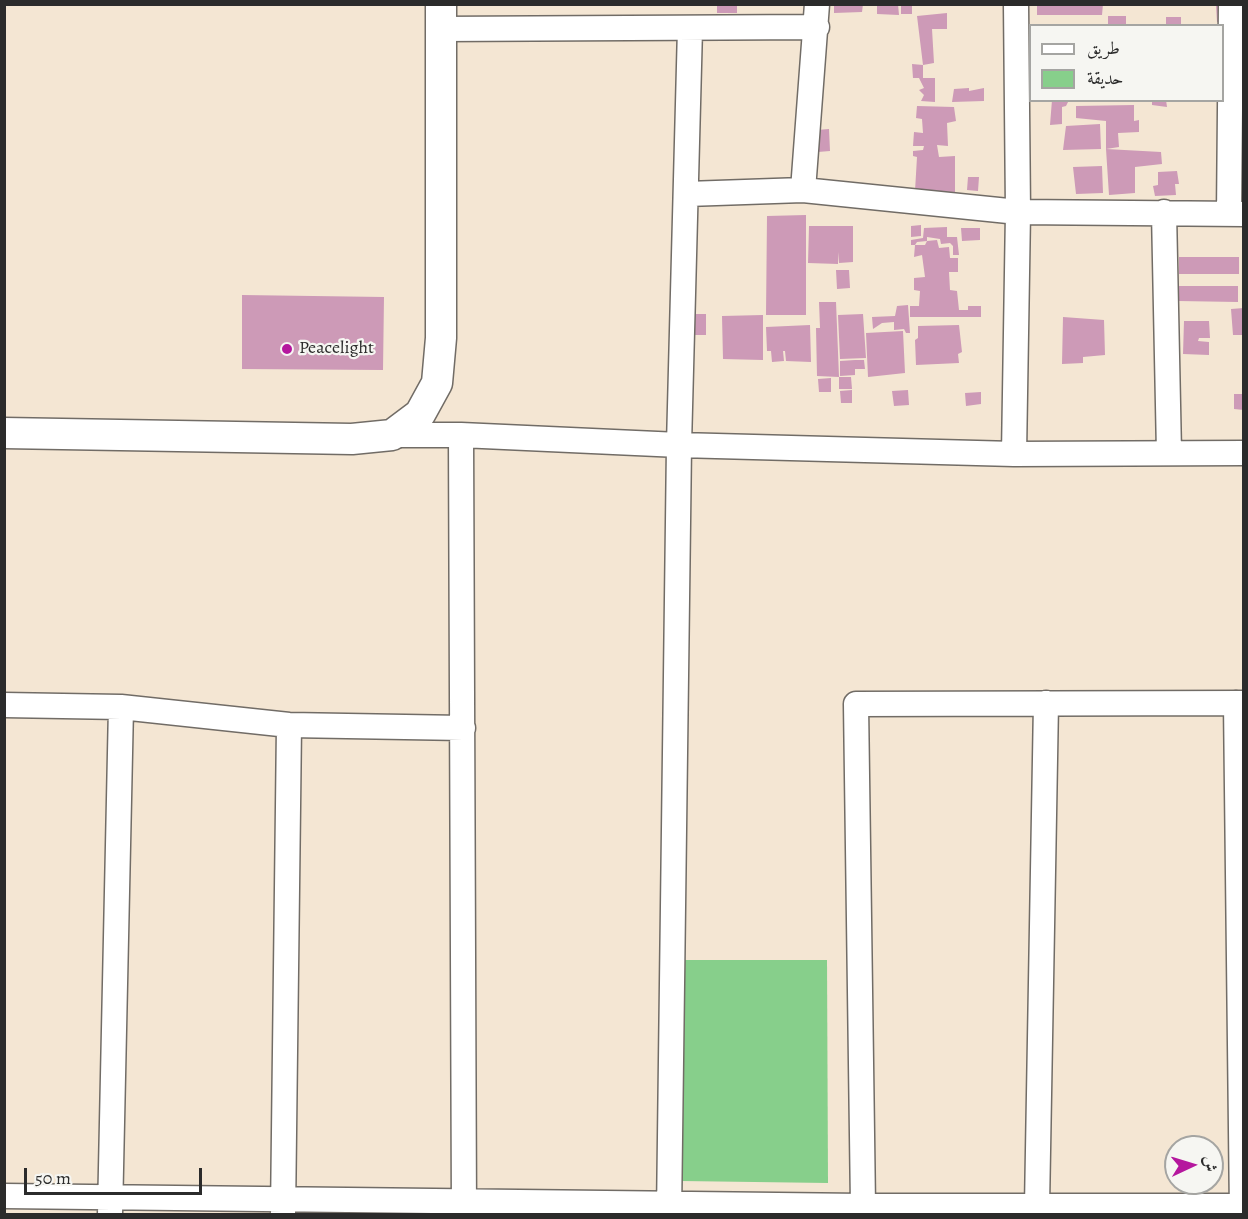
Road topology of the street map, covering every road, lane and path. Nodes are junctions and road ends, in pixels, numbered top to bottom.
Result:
1 (1016, 4) edge
2 (1231, 4) edge
3 (817, 16) edge
4 (440, 17) edge
5 (690, 28) junction
6 (1238, 35) edge
7 (803, 190) junction
8 (687, 194) junction
9 (1018, 212) junction
10 (1164, 212) junction
11 (1236, 214) edge
12 (4, 433) edge
13 (392, 435) junction
14 (461, 435) junction
15 (679, 445) junction
16 (1169, 453) junction
17 (1244, 453) edge
18 (1014, 454) junction
19 (1046, 703) junction
20 (1240, 703) edge
21 (4, 705) edge
22 (121, 707) junction
23 (289, 725) junction
24 (462, 728) junction
25 (4, 1196) edge
26 (863, 1206) junction
27 (1037, 1206) junction
28 (110, 1207) edge
29 (284, 1208) edge
30 (464, 1208) edge
31 (669, 1209) edge
32 (1243, 1209) edge
33 (1067, 1210) edge
34 (693, 1215) edge

1 - 9 street
2 - 6 street
3 - 5 street
3 - 7 street
4 - 5 street
4 - 13 street
5 - 8 street
6 - 11 street
7 - 8 street
7 - 9 street
8 - 15 street
9 - 10 street
9 - 18 street
10 - 11 street
10 - 16 street
12 - 13 street
13 - 14 street
14 - 15 street
14 - 24 street
15 - 18 street
15 - 31 street
16 - 17 street
16 - 18 street
19 - 20 street
19 - 26 street
19 - 27 street
20 - 32 street
21 - 22 street
22 - 23 street
22 - 28 street
23 - 24 street
23 - 29 street
24 - 30 street
25 - 28 street
26 - 27 street
26 - 31 street
27 - 33 street
28 - 29 street
29 - 30 street
30 - 31 street
31 - 34 street
32 - 33 street

